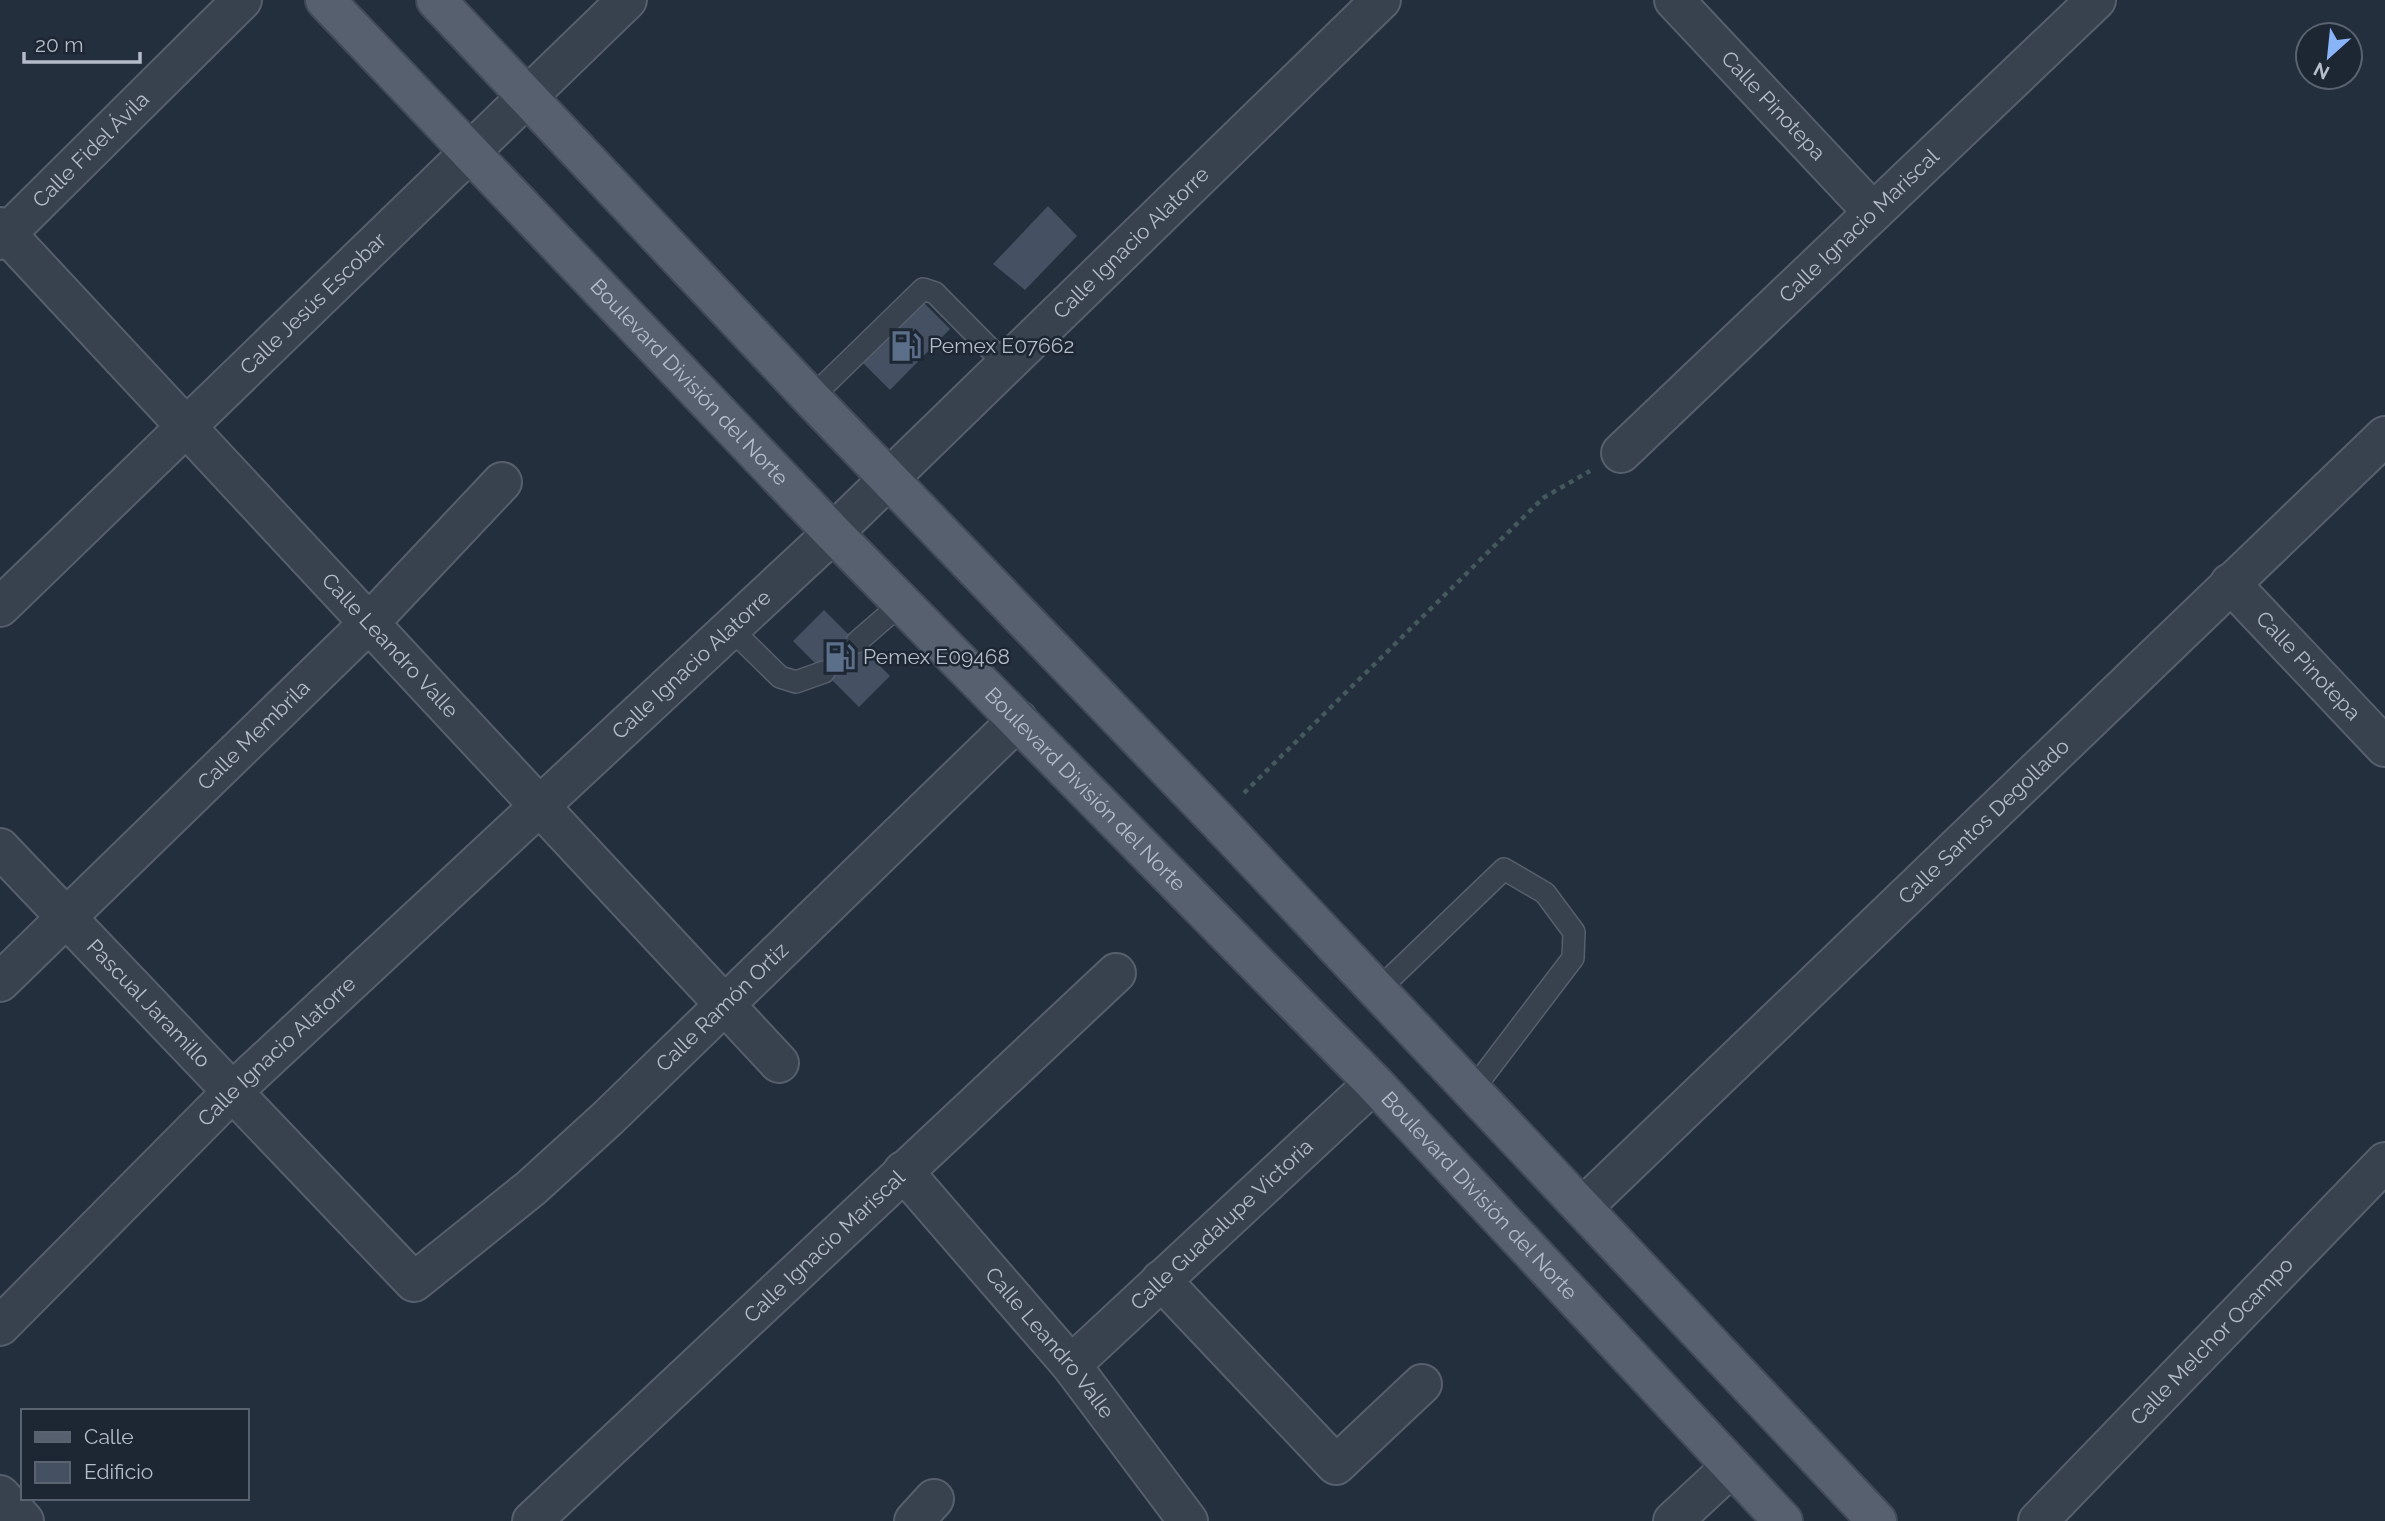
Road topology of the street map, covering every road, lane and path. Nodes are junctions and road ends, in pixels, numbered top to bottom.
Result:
1 (242, 0) edge
2 (325, 0) edge
3 (436, 0) edge
4 (627, 0) edge
5 (1381, 0) edge
6 (1674, 0) edge
7 (2096, 0) edge
8 (526, 97) junction
9 (467, 152) junction
10 (1872, 211) junction
11 (2, 233) edge
12 (1006, 365) junction
13 (811, 398) junction
14 (187, 428) junction
15 (2385, 436) edge
16 (1621, 453) joint
17 (890, 478) junction
18 (502, 482) dead end
19 (833, 533) junction
20 (2230, 583) junction
21 (902, 603) junction
22 (0, 607) edge
23 (369, 623) junction
24 (730, 628) junction
25 (857, 642) dead end
26 (824, 672) dead end
27 (1018, 720) junction
28 (2385, 747) edge
29 (538, 805) junction
30 (1217, 820) junction
31 (0, 848) edge
32 (67, 917) junction
33 (1116, 973) dead end
34 (0, 982) edge
35 (1377, 990) junction
36 (722, 1004) junction
37 (779, 1063) dead end
38 (1374, 1083) junction
39 (1471, 1092) junction
40 (231, 1093) junction
41 (2385, 1162) edge
42 (903, 1171) junction
43 (1583, 1207) junction
44 (1161, 1279) junction
45 (414, 1282) joint
46 (0, 1326) edge
47 (1072, 1365) junction
48 (1422, 1384) dead end
49 (1731, 1467) junction
50 (0, 1495) edge
51 (24, 1521) edge
52 (532, 1521) edge
53 (1188, 1521) edge
54 (1673, 1521) edge
55 (1783, 1521) edge
56 (1877, 1521) edge
57 (2038, 1521) edge

1 - 11 street, Calle Fidel Ávila
2 - 9 main road, Boulevard División del Norte
3 - 8 main road
4 - 8 street, Calle Jesús Escobar
5 - 12 street, Calle Ignacio Alatorre
6 - 10 street, Calle Pinotepa
7 - 10 street, Calle Ignacio Mariscal
8 - 9 street, Calle Jesús Escobar
8 - 13 main road
9 - 14 street, Calle Jesús Escobar
9 - 19 main road, Boulevard División del Norte
10 - 16 street, Calle Ignacio Mariscal
11 - 14 street, Calle Leandro Valle
12 - 13 lane
12 - 17 street, Calle Ignacio Alatorre
13 - 17 main road
14 - 22 street, Calle Jesús Escobar
14 - 23 street, Calle Leandro Valle
15 - 20 street, Calle Santos Degollado
16 - 30 path
17 - 19 street, Calle Ignacio Alatorre
17 - 30 main road
18 - 23 street, Calle Membrila
19 - 21 main road, Boulevard División del Norte
19 - 24 street, Calle Ignacio Alatorre
20 - 28 street, Calle Pinotepa
20 - 43 street, Calle Santos Degollado
21 - 25 lane
21 - 27 main road, Boulevard División del Norte
23 - 29 street, Calle Leandro Valle
23 - 32 street, Calle Membrila
24 - 26 lane
24 - 29 street, Calle Ignacio Alatorre
27 - 36 street, Calle Ramón Ortiz
27 - 38 main road, Boulevard División del Norte
29 - 36 street, Calle Leandro Valle
29 - 40 street, Calle Ignacio Alatorre
30 - 35 main road
31 - 32 street, Pascual Jaramillo
32 - 34 street, Calle Membrila
32 - 40 street, Pascual Jaramillo
33 - 42 street, Calle Ignacio Mariscal
35 - 39 main road
35 - 39 lane
36 - 37 street, Calle Leandro Valle
36 - 45 street, Calle Ramón Ortiz
38 - 44 street, Calle Guadalupe Victoria
38 - 49 main road, Boulevard División del Norte
39 - 43 main road
40 - 45 street, Pascual Jaramillo
40 - 46 street, Calle Ignacio Alatorre
41 - 57 street, Calle Melchor Ocampo
42 - 47 street, Calle Leandro Valle
42 - 52 street, Calle Ignacio Mariscal
43 - 56 main road
44 - 47 street, Calle Guadalupe Victoria
44 - 48 street
47 - 53 street, Calle Leandro Valle
49 - 54 street
49 - 55 main road, Boulevard División del Norte
50 - 51 street

